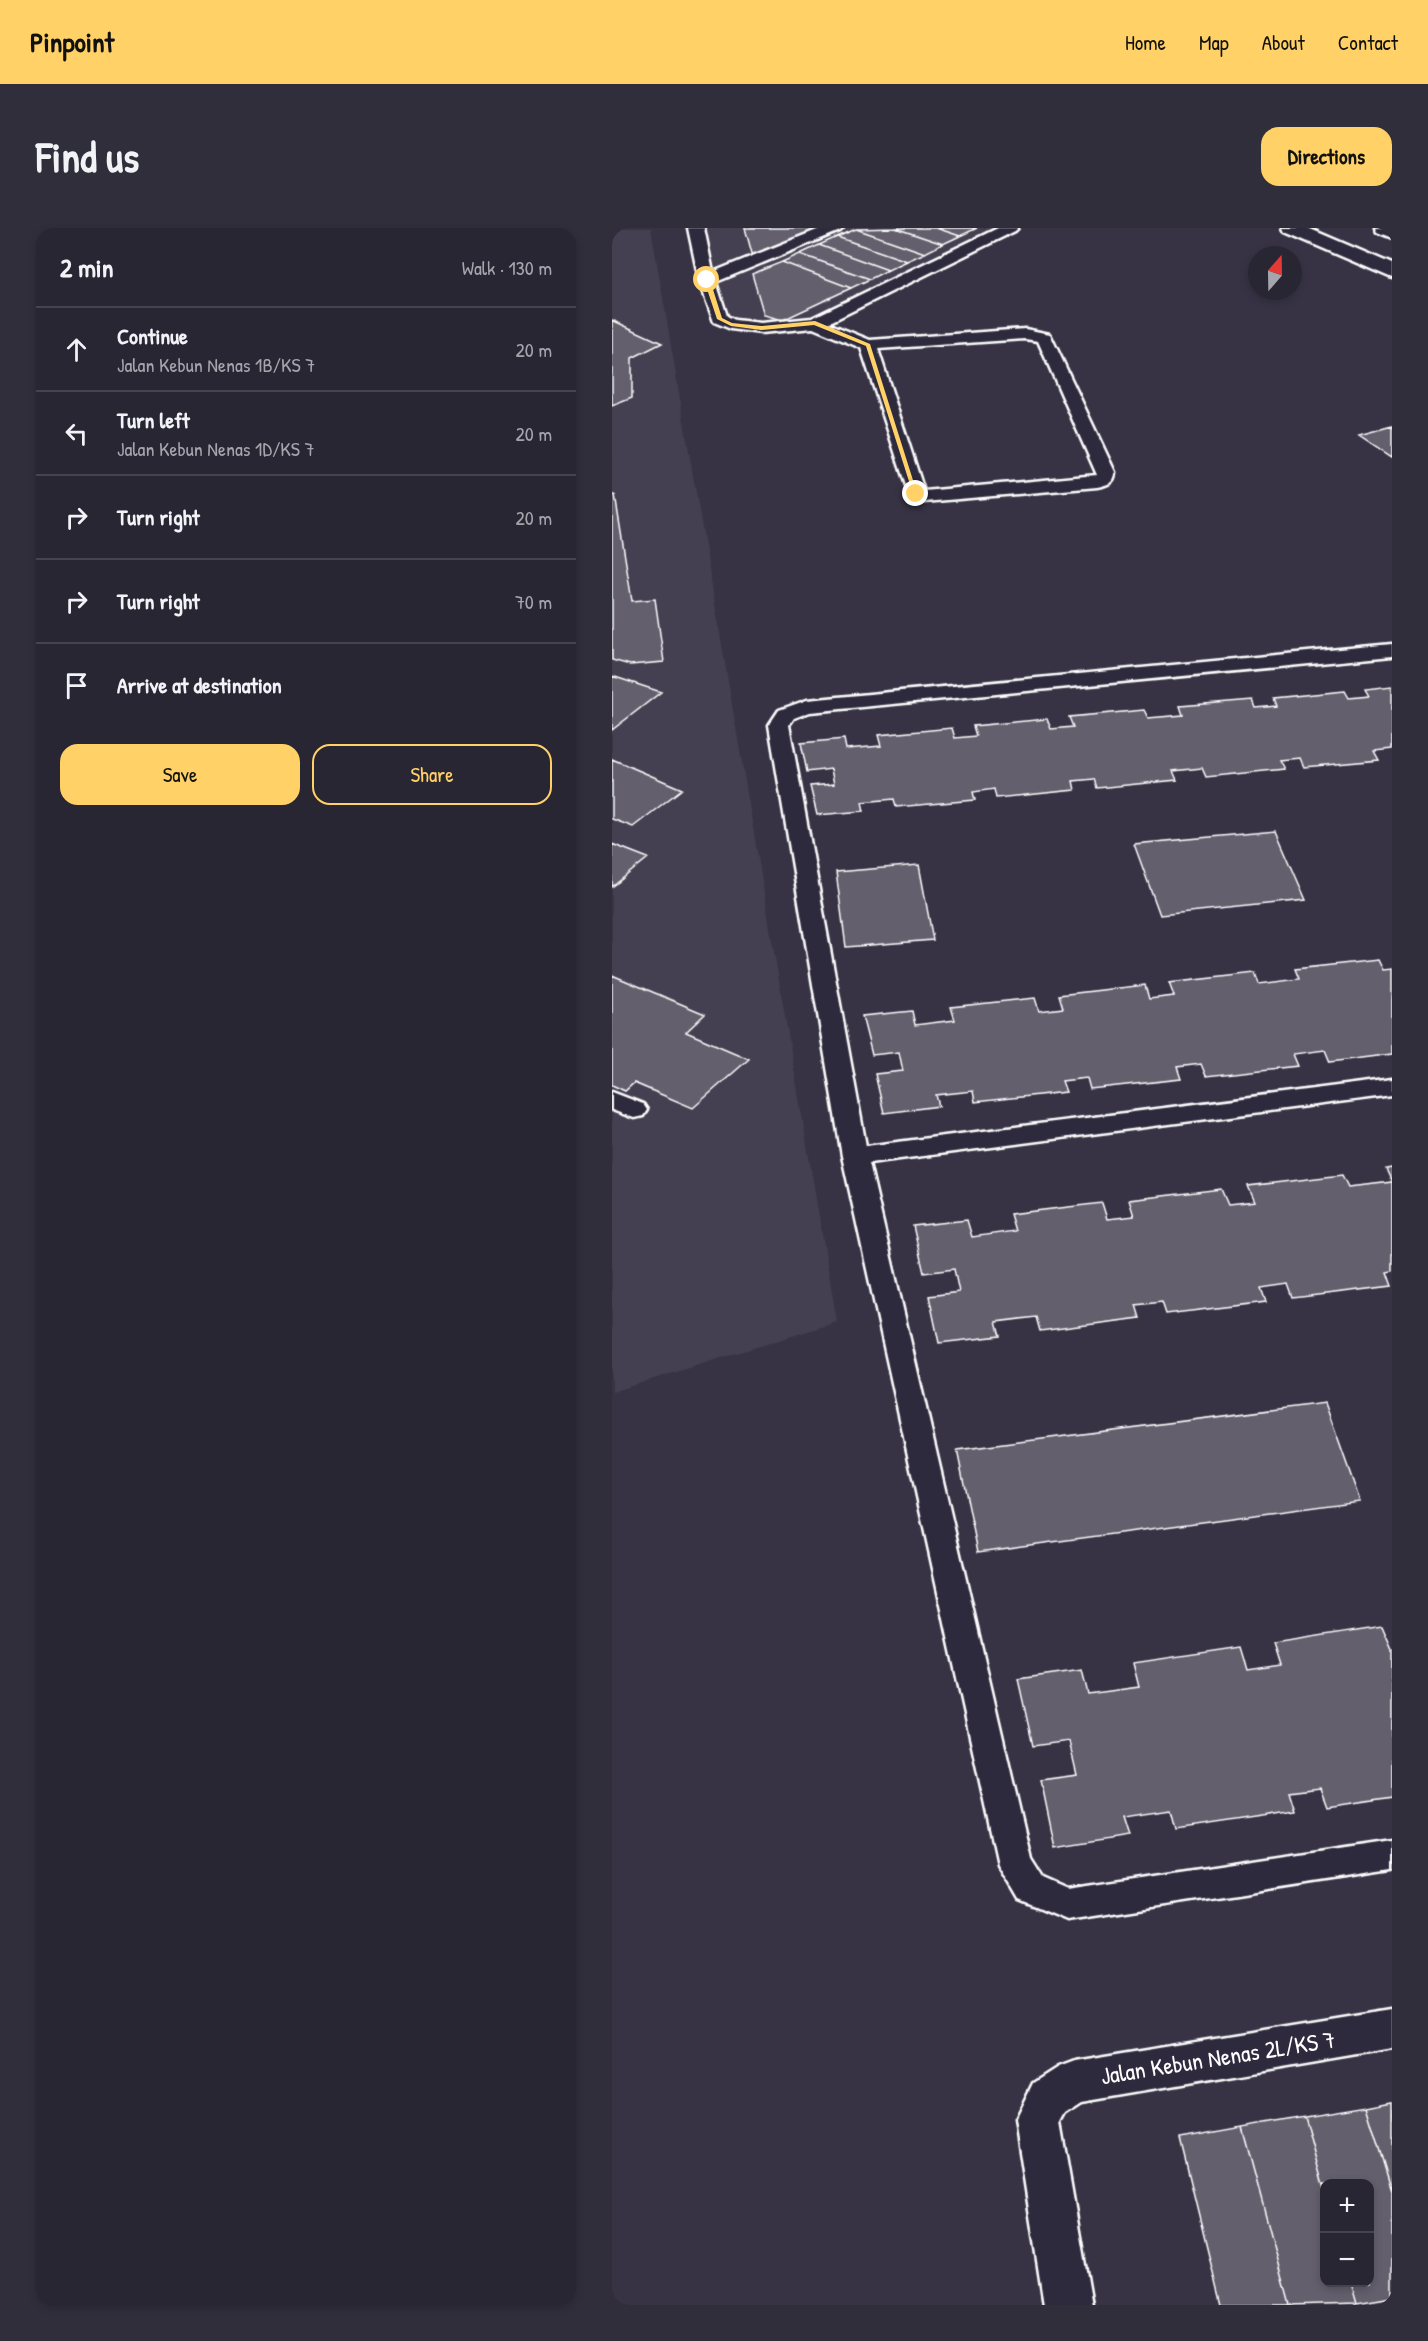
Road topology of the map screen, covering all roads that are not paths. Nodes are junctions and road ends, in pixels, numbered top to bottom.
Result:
1 (696, 228) edge
2 (835, 228) edge
3 (1010, 228) edge
4 (1292, 228) edge
5 (1392, 272) edge
6 (707, 280) junction
7 (815, 323) junction
8 (868, 345) junction
9 (1392, 650) edge
10 (1392, 1087) edge
11 (855, 1156) junction
12 (1392, 1855) edge
13 (1392, 2029) edge
14 (1068, 2305) edge

1 - 6 lane
2 - 6 lane
3 - 7 lane
4 - 5 street
6 - 7 lane
7 - 8 lane
8 - 8 lane
9 - 11 lane
10 - 11 lane
11 - 12 lane
13 - 14 street, Jalan Kebun Nenas 2L/KS 7

